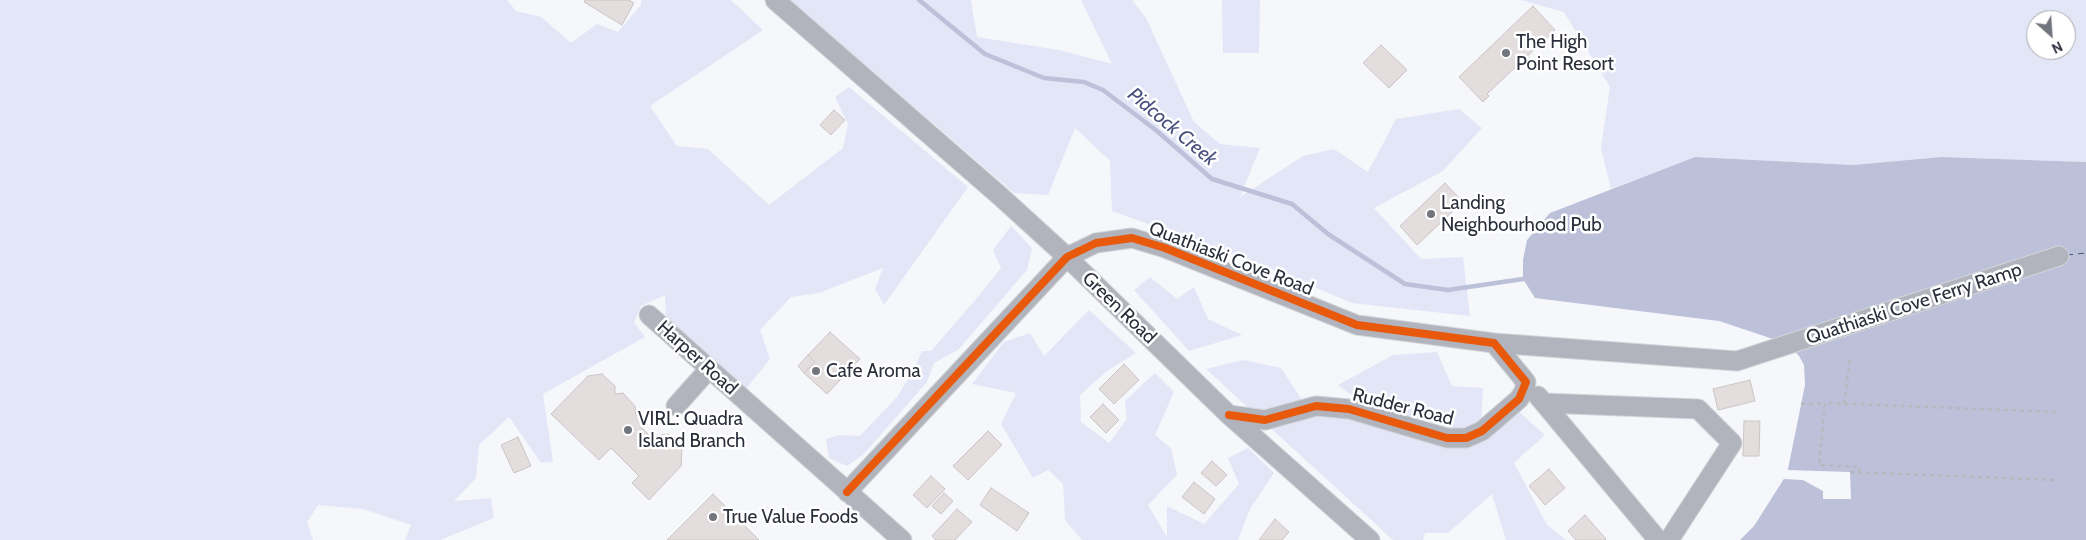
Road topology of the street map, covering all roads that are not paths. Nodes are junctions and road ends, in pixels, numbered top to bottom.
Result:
1 (775, 0) edge
2 (2059, 256) dead end
3 (1067, 257) junction
4 (649, 315) dead end
5 (1494, 344) junction
6 (709, 369) junction
7 (1526, 382) junction
8 (1544, 403) junction
9 (676, 406) dead end
10 (1229, 415) junction
11 (847, 492) junction
12 (902, 540) edge
13 (1370, 540) edge
14 (1658, 540) edge
15 (1669, 540) edge

1 - 3 street, Green Road
2 - 5 street, Quathiaski Cove Ferry Ramp
3 - 5 street, Quathiaski Cove Road
3 - 10 street, Green Road
3 - 11 street, Quathiaski Cove Road
4 - 6 street, Harper Road
5 - 7 street
6 - 9 street
6 - 11 street, Harper Road
7 - 8 street
7 - 10 street, Rudder Road
8 - 14 street
8 - 15 street
10 - 13 street, Green Road
11 - 12 street, Harper Road

